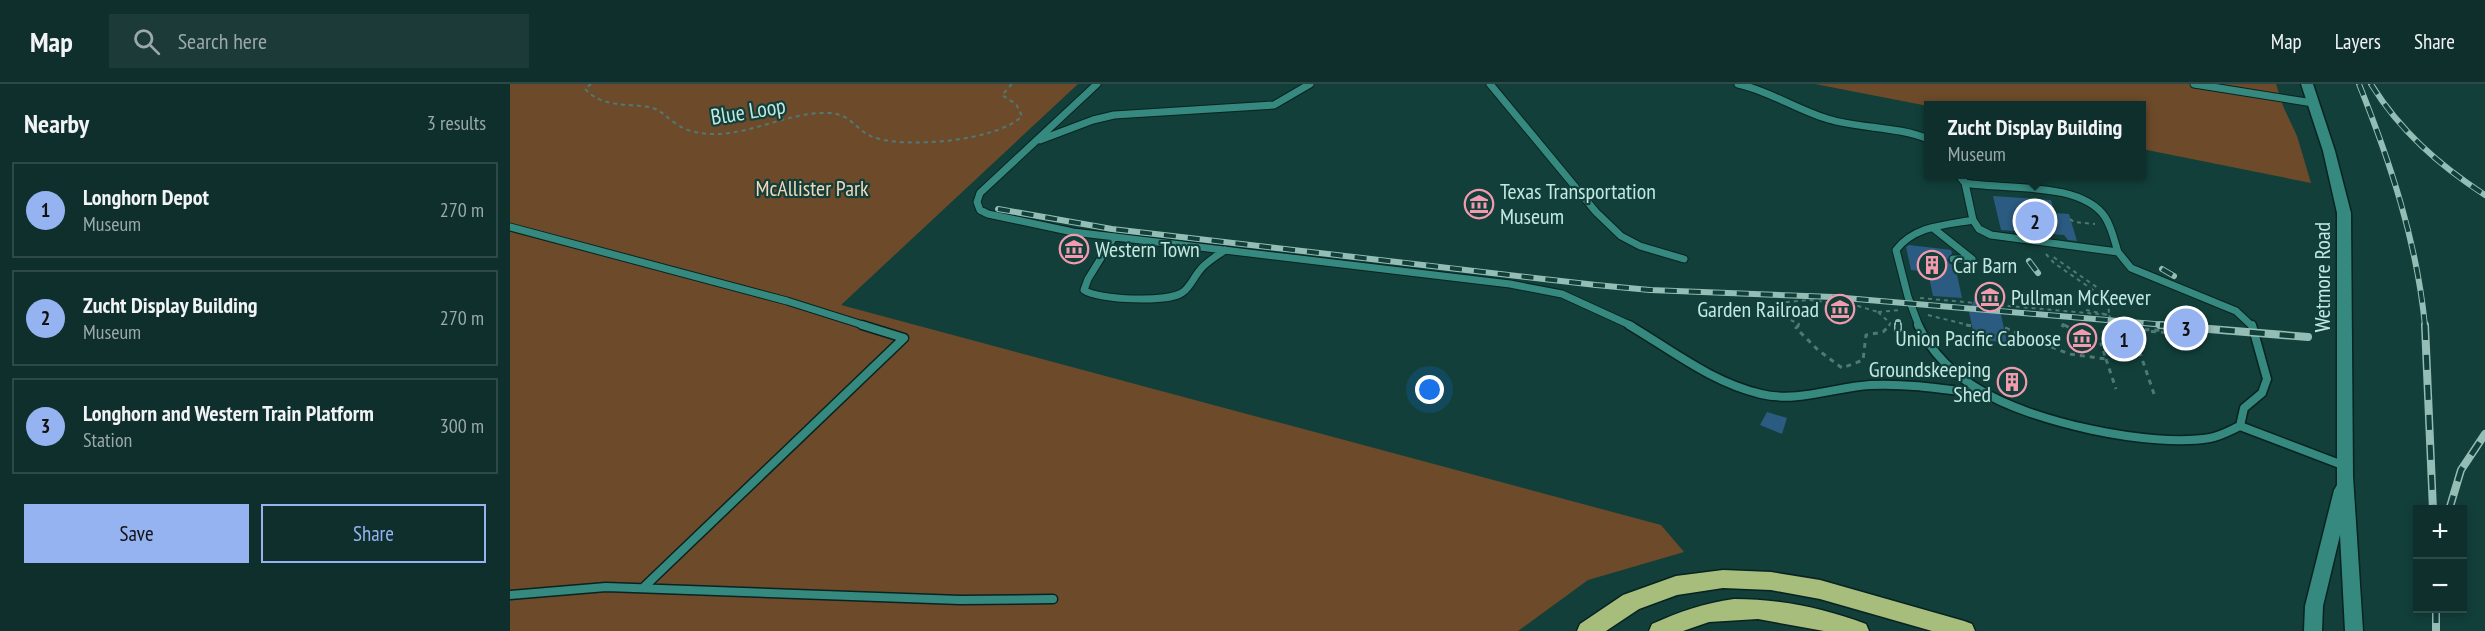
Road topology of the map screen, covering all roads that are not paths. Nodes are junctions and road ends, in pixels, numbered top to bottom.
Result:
1 (1097, 84) edge
2 (1310, 84) edge
3 (1490, 84) edge
4 (1738, 84) edge
5 (2194, 84) edge
6 (2307, 84) edge
7 (2313, 103) junction
8 (1924, 138) edge
9 (1035, 142) junction
10 (1962, 179) edge
11 (1965, 183) junction
12 (1973, 220) junction
13 (510, 227) edge
14 (1933, 228) junction
15 (1114, 237) junction
16 (1225, 250) junction
17 (2118, 252) junction
18 (1897, 254) junction
19 (1908, 255) dead end
20 (1684, 259) dead end
21 (1953, 259) dead end
22 (1988, 395) junction
23 (2240, 426) junction
24 (2345, 471) junction
25 (643, 588) junction
26 (510, 595) edge
27 (1053, 599) dead end
28 (1588, 631) edge
29 (1660, 631) edge
30 (1858, 631) edge
31 (1964, 631) edge
32 (2313, 631) edge
33 (2354, 631) edge

1 - 9 lane
2 - 9 lane
3 - 20 lane
4 - 8 lane
5 - 7 lane
6 - 7 main road, Wetmore Road
7 - 24 main road, Wetmore Road
9 - 15 lane
10 - 11 lane
11 - 12 lane
11 - 17 lane
12 - 14 lane
12 - 17 lane
13 - 25 lane
14 - 18 lane
14 - 21 lane
15 - 16 lane
15 - 16 lane
16 - 22 lane
17 - 23 lane
18 - 19 lane
18 - 22 lane
22 - 23 lane
23 - 24 lane
24 - 32 main road, Wetmore Road
24 - 33 main road, Wetmore Road
25 - 26 lane
25 - 27 lane
28 - 31 highway
29 - 30 highway

